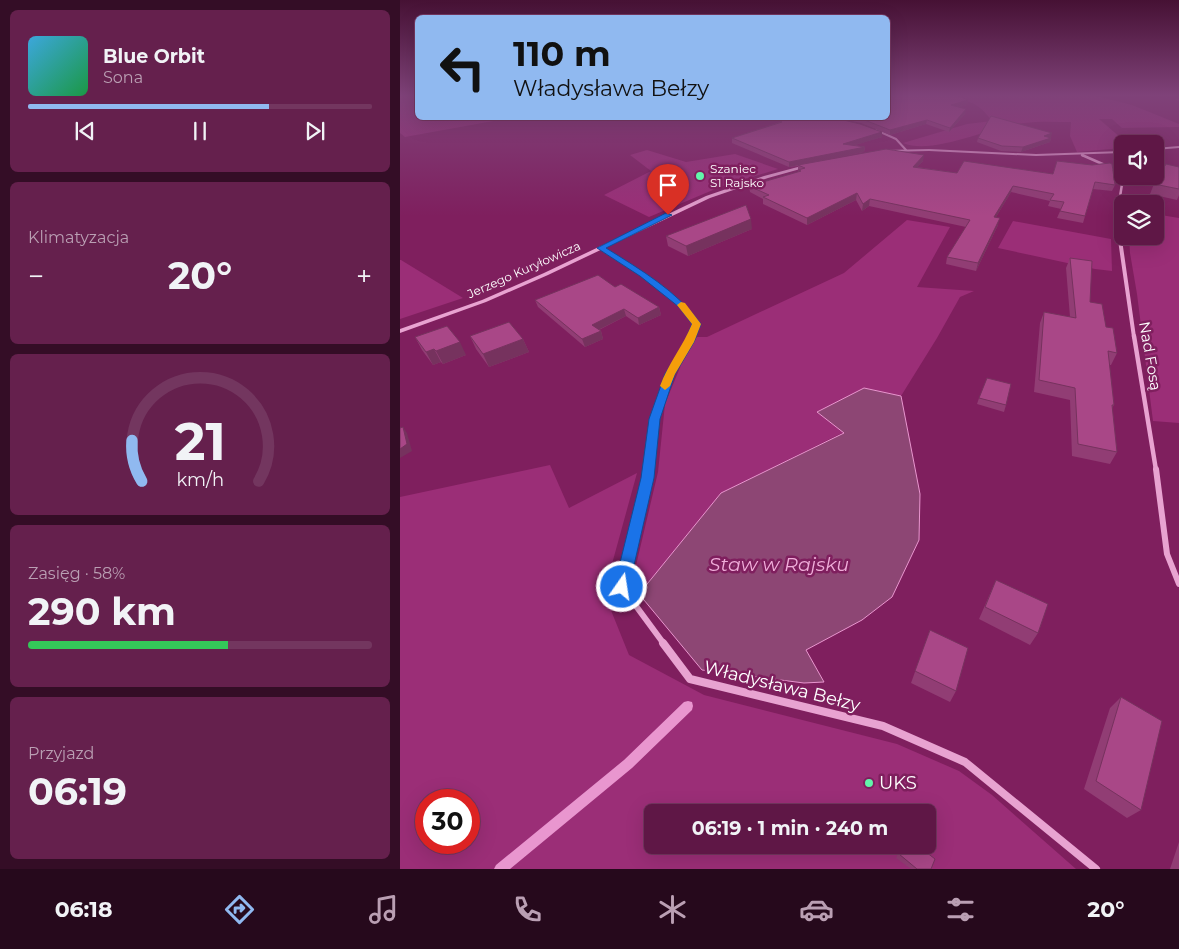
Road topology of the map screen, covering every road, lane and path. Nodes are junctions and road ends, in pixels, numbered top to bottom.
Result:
1 (890, 136) edge
2 (1179, 147) edge
3 (1164, 148) edge
4 (906, 150) junction
5 (879, 152) edge
6 (1114, 153) edge
7 (1082, 155) junction
8 (812, 165) edge
9 (601, 248) junction
10 (400, 331) edge
11 (1179, 584) edge
12 (1096, 869) edge

1 - 4 street
2 - 3 street
4 - 5 street
4 - 7 street
6 - 7 street
7 - 11 street, Nad Fosą
8 - 9 street, Jerzego Kuryłowicza
9 - 10 street, Jerzego Kuryłowicza
9 - 12 street, Władysława Bełzy

